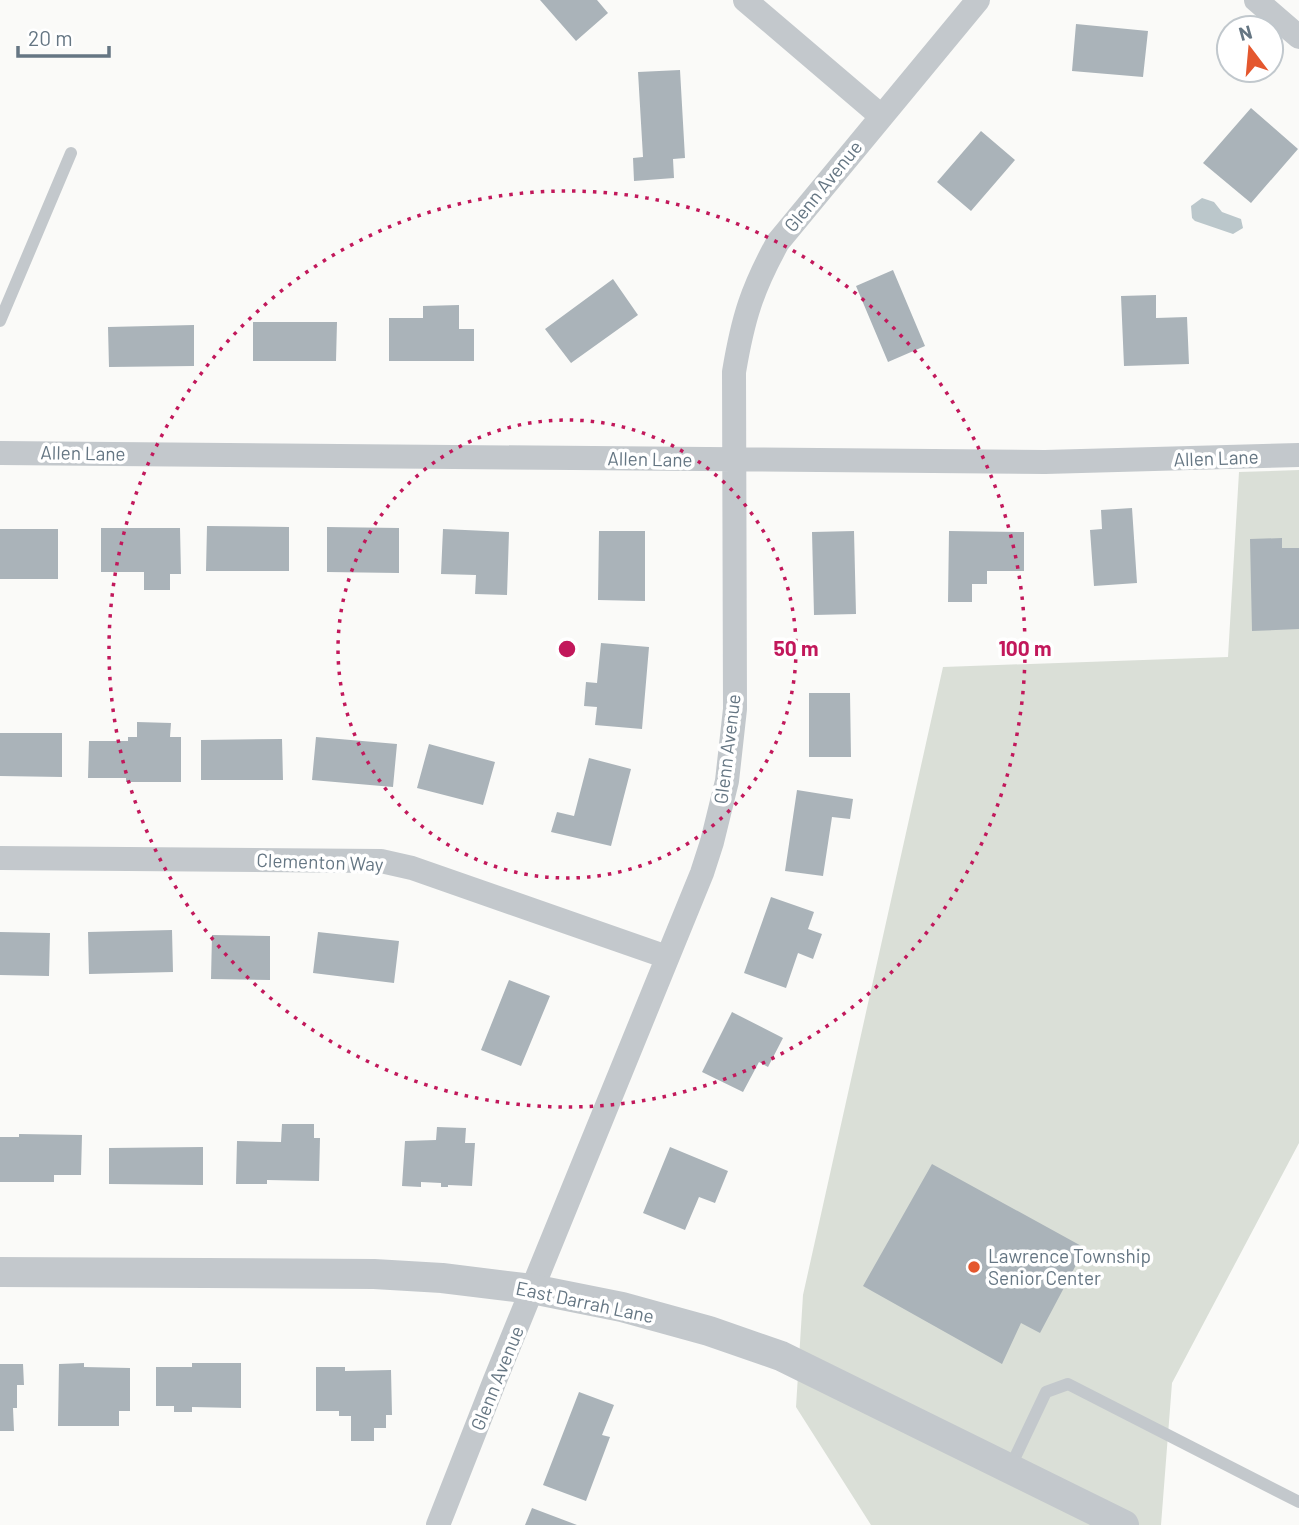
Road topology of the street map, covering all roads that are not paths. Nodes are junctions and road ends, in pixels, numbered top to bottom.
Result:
1 (745, 0) edge
2 (978, 0) edge
3 (1256, 0) edge
4 (1299, 37) edge
5 (881, 116) junction
6 (71, 153) dead end
7 (0, 321) edge
8 (0, 453) edge
9 (1299, 455) edge
10 (735, 459) junction
11 (0, 858) edge
12 (667, 957) junction
13 (0, 1272) edge
14 (532, 1289) junction
15 (1010, 1469) junction
16 (1299, 1502) edge
17 (438, 1525) edge
18 (1124, 1525) edge

1 - 5 street
2 - 5 street, Glenn Avenue
3 - 4 street
5 - 10 street, Glenn Avenue
6 - 7 lane
8 - 10 street, Allen Lane
9 - 10 street, Allen Lane
10 - 12 street, Glenn Avenue
11 - 12 street, Clementon Way
12 - 14 street, Glenn Avenue
13 - 14 street, East Darrah Lane
14 - 15 street, East Darrah Lane
14 - 17 street, Glenn Avenue
15 - 16 lane
15 - 18 street, East Darrah Lane

